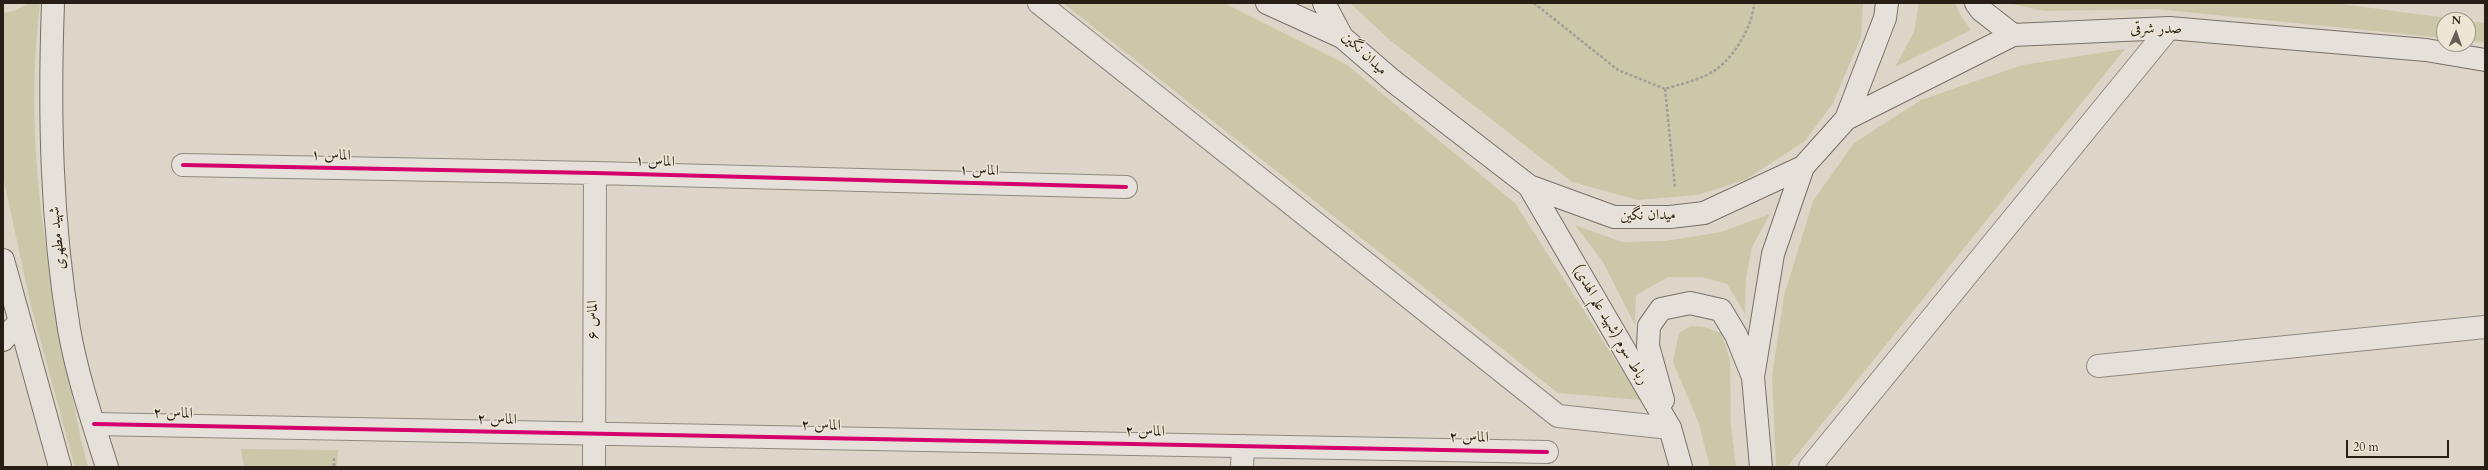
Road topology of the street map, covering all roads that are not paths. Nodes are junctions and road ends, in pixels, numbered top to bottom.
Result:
1 (53, 3) edge
2 (1039, 3) edge
3 (1267, 3) edge
4 (1324, 3) edge
5 (1887, 3) edge
6 (1976, 3) edge
7 (2168, 28) junction
8 (2013, 35) junction
9 (1342, 37) junction
10 (2485, 60) edge
11 (1846, 119) junction
12 (183, 165) dead end
13 (1803, 167) junction
14 (595, 173) junction
15 (1529, 186) junction
16 (1126, 187) dead end
17 (3, 260) edge
18 (19, 322) junction
19 (2485, 327) edge
20 (3, 340) edge
21 (2098, 366) dead end
22 (1753, 377) junction
23 (94, 424) junction
24 (1670, 428) junction
25 (594, 434) junction
26 (1547, 452) dead end
27 (1242, 456) edge
28 (60, 467) edge
29 (107, 467) edge
30 (594, 467) edge
31 (1681, 467) edge
32 (1761, 467) edge
33 (1810, 467) edge

1 - 23 street, شهید مطهری
2 - 24 street
3 - 9 street
4 - 9 street, میدان نگین
5 - 11 street, میدان نگین
6 - 8 street
7 - 8 street, صدر شرقی
7 - 10 street, صدر شرقی
7 - 33 street
8 - 11 street, صدر شرقی
9 - 15 street, میدان نگین
11 - 13 street, میدان نگین
12 - 14 street, الماس ۱
13 - 15 street, میدان نگین
13 - 22 street
14 - 16 street, الماس ۱
14 - 25 street, الماس ۶
15 - 24 street, رباط سوم (شهید علم الهدی)
17 - 18 street
18 - 20 street
18 - 28 street
19 - 21 street
22 - 24 street
22 - 32 street
23 - 25 street, الماس ۲
23 - 29 street, شهید مطهری
24 - 31 street, رباط سوم (شهید علم الهدی)
25 - 27 street, الماس ۲
25 - 30 street, الماس ۶
26 - 27 street, الماس ۲

